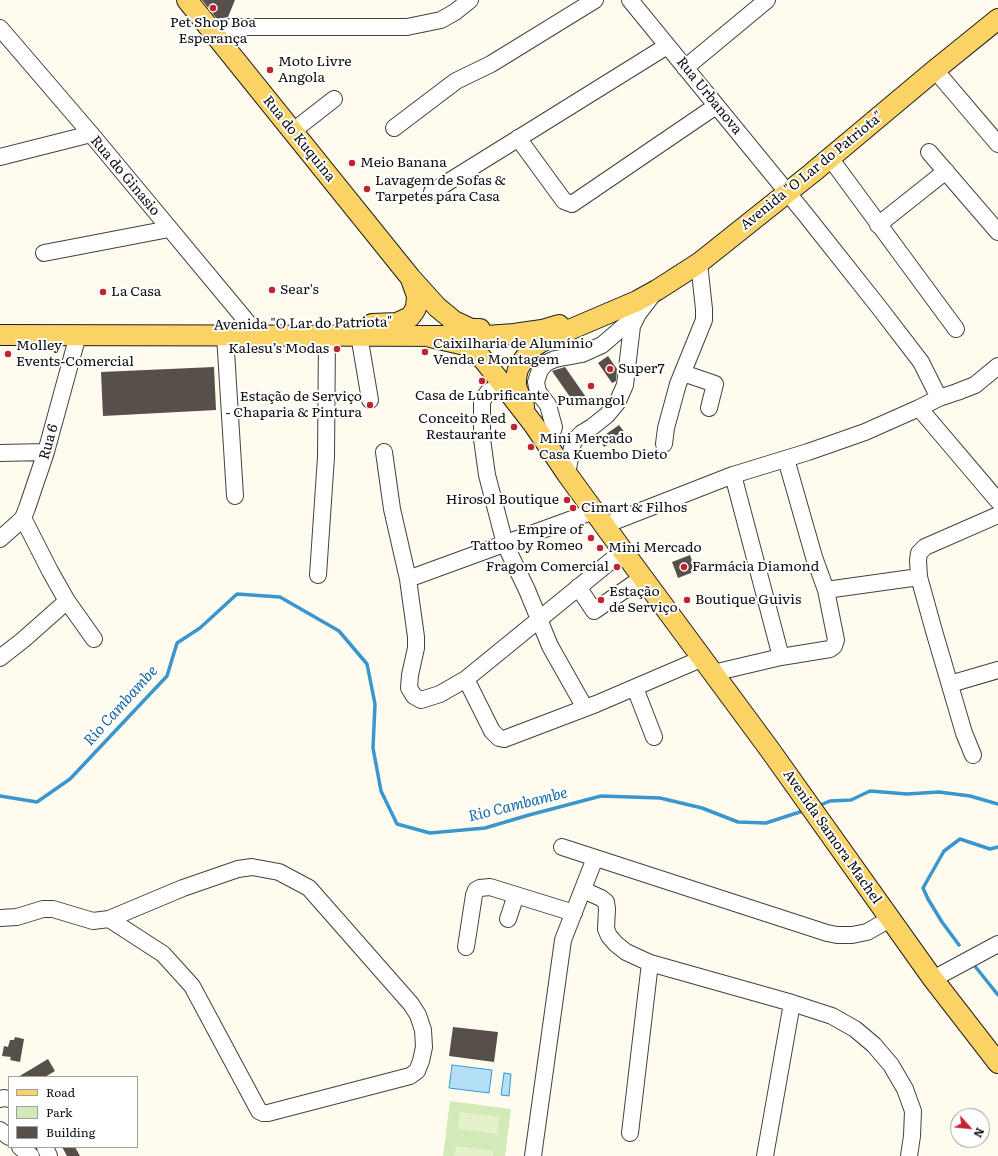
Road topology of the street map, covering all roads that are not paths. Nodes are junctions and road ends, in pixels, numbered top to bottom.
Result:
1 (187, 0) edge
2 (470, 0) edge
3 (595, 0) edge
4 (630, 0) edge
5 (767, 0) edge
6 (996, 23) edge
7 (0, 28) edge
8 (210, 29) junction
9 (667, 46) junction
10 (685, 68) junction
11 (935, 70) junction
12 (334, 99) dead end
13 (716, 106) junction
14 (394, 128) dead end
15 (293, 131) junction
16 (91, 134) junction
17 (518, 138) junction
18 (998, 144) edge
19 (929, 152) dead end
20 (0, 157) edge
21 (830, 158) junction
22 (946, 171) junction
23 (432, 192) dead end
24 (788, 192) junction
25 (878, 225) junction
26 (169, 228) junction
27 (998, 232) edge
28 (44, 253) dead end
29 (699, 263) junction
30 (410, 277) junction
31 (657, 290) junction
32 (617, 309) junction
33 (638, 314) junction
34 (249, 324) junction
35 (0, 327) edge
36 (956, 329) dead end
37 (542, 330) junction
38 (0, 335) edge
39 (78, 335) junction
40 (225, 335) junction
41 (327, 335) junction
42 (359, 335) junction
43 (430, 337) junction
44 (998, 366) edge
45 (683, 373) junction
46 (501, 385) junction
47 (939, 398) junction
48 (370, 400) dead end
49 (709, 408) dead end
50 (918, 408) junction
51 (538, 433) junction
52 (664, 444) dead end
53 (46, 452) junction
54 (384, 452) dead end
55 (0, 453) edge
56 (786, 459) junction
57 (567, 474) junction
58 (733, 475) junction
59 (235, 496) dead end
60 (998, 501) edge
61 (998, 515) edge
62 (23, 518) junction
63 (599, 518) junction
64 (0, 539) edge
65 (505, 544) junction
66 (623, 551) junction
67 (318, 575) dead end
68 (919, 577) junction
69 (642, 578) junction
70 (408, 579) junction
71 (578, 587) junction
72 (826, 590) junction
73 (68, 601) junction
74 (539, 620) junction
75 (94, 639) dead end
76 (781, 656) junction
77 (0, 658) edge
78 (694, 662) dead end
79 (998, 670) edge
80 (713, 672) junction
81 (466, 679) junction
82 (950, 684) junction
83 (635, 688) junction
84 (585, 708) junction
85 (654, 737) dead end
86 (973, 755) dead end
87 (562, 847) dead end
88 (595, 858) junction
89 (583, 890) junction
90 (516, 895) junction
91 (574, 912) junction
92 (0, 918) edge
93 (109, 919) junction
94 (508, 919) dead end
95 (890, 919) junction
96 (998, 944) edge
97 (466, 947) dead end
98 (650, 964) junction
99 (933, 979) junction
100 (792, 1003) junction
101 (998, 1063) edge
102 (0, 1130) edge
103 (630, 1133) dead end
104 (8, 1137) edge
105 (21, 1148) edge
106 (31, 1156) edge
107 (534, 1156) edge
108 (766, 1156) edge
109 (909, 1156) edge

1 - 8 main road, Rua do Kuquina
2 - 8 street
3 - 14 street
4 - 9 street, Rua Urbanova
5 - 10 street
6 - 11 main road, Avenida "O Lar do Patriota"
7 - 16 street, Rua do Ginasio
8 - 15 main road, Rua do Kuquina
9 - 10 street, Rua Urbanova
9 - 17 street
10 - 13 street, Rua Urbanova
11 - 18 street
11 - 21 main road, Avenida "O Lar do Patriota"
12 - 15 street
13 - 17 street
13 - 24 street, Rua Urbanova
15 - 30 main road, Rua do Kuquina
16 - 20 street
16 - 26 street, Rua do Ginasio
17 - 23 street
19 - 22 street
21 - 24 main road, Avenida "O Lar do Patriota"
21 - 25 street
22 - 25 street
22 - 27 street
24 - 29 main road, Avenida "O Lar do Patriota"
24 - 47 street, Rua Urbanova
25 - 36 street
26 - 28 street
26 - 34 street, Rua do Ginasio
29 - 31 main road, Avenida "O Lar do Patriota"
29 - 45 street
30 - 34 main road, Avenida "O Lar do Patriota"
30 - 37 main road, Avenida "O Lar do Patriota"
31 - 32 main road, Avenida "O Lar do Patriota"
31 - 33 street
32 - 37 main road, Avenida "O Lar do Patriota"
32 - 51 main road, Avenida "O Lar do Patriota"
33 - 51 street
33 - 57 street
34 - 35 main road, Avenida "O Lar do Patriota"
37 - 43 main road, Avenida "O Lar do Patriota"
38 - 39 main road, Avenida "O Lar do Patriota"
39 - 40 main road, Avenida "O Lar do Patriota"
39 - 53 street, Rua 6
40 - 41 main road, Avenida "O Lar do Patriota"
40 - 59 street
41 - 42 main road, Avenida "O Lar do Patriota"
41 - 67 street
42 - 43 main road, Avenida "O Lar do Patriota"
42 - 48 street
43 - 46 main road
44 - 47 street
45 - 49 street
45 - 52 street
46 - 51 main road
46 - 65 street
47 - 50 street
50 - 56 street
50 - 60 street
51 - 57 main road, Avenida Samora Machel
53 - 55 street
53 - 62 street, Rua 6
54 - 70 street
56 - 58 street
56 - 72 street
57 - 63 main road, Avenida Samora Machel
58 - 63 street
58 - 76 street
61 - 68 street
62 - 64 street, Rua 6
62 - 73 street
63 - 65 street
63 - 66 main road, Avenida Samora Machel
65 - 70 street
65 - 74 street
66 - 69 main road, Avenida Samora Machel
66 - 71 street
68 - 72 street
68 - 82 street
69 - 71 street
69 - 80 main road, Avenida Samora Machel
70 - 81 street
71 - 74 street
72 - 76 street
73 - 75 street
73 - 77 street
74 - 81 street
74 - 84 street
76 - 80 street
78 - 83 street
79 - 82 street
80 - 95 main road, Avenida Samora Machel
81 - 84 street
82 - 86 street
83 - 84 street
83 - 85 street
87 - 88 street
88 - 89 street
88 - 95 street
89 - 91 street
89 - 98 street
90 - 91 street
90 - 94 street
90 - 97 street
91 - 107 street
92 - 93 street
93 - 93 street
95 - 99 main road, Avenida Samora Machel
96 - 99 street
98 - 100 street
98 - 103 street
99 - 101 main road, Avenida Samora Machel
100 - 108 street
100 - 109 street
102 - 104 street
105 - 106 street

